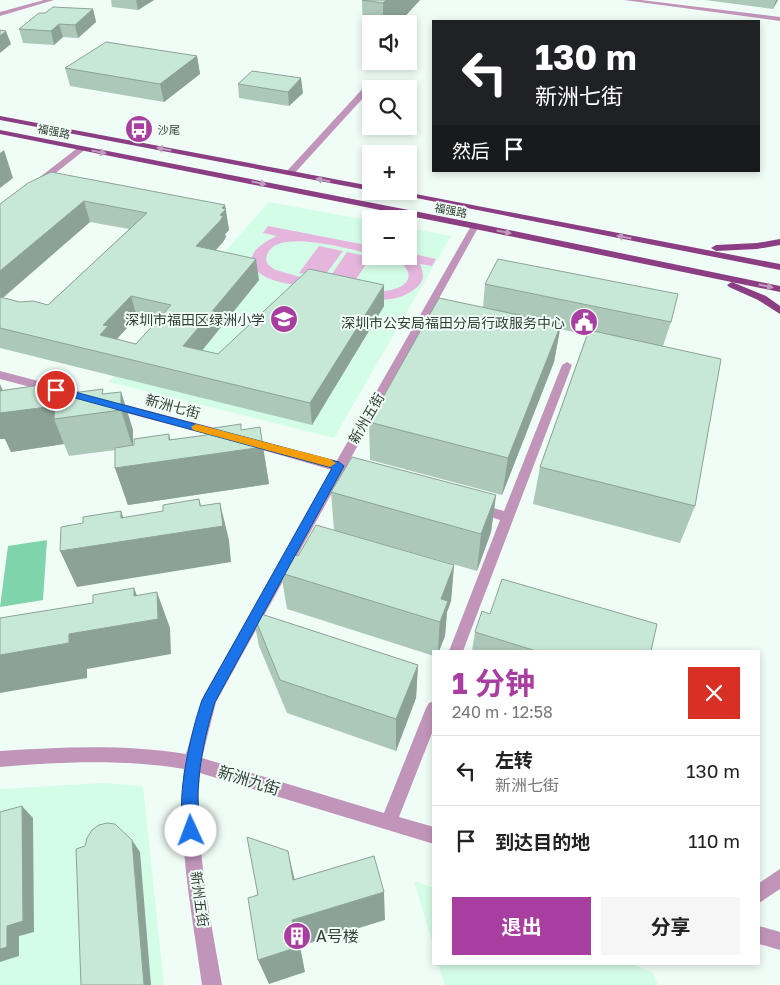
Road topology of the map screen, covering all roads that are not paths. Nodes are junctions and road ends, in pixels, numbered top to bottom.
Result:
1 (51, 0) edge
2 (627, 0) edge
3 (13, 3) dead end
4 (23, 8) junction
5 (0, 14) edge
6 (780, 19) edge
7 (362, 95) edge
8 (0, 118) edge
9 (0, 132) edge
10 (83, 148) junction
11 (290, 173) junction
12 (362, 187) edge
13 (30, 189) edge
14 (417, 197) edge
15 (475, 226) junction
16 (780, 242) edge
17 (671, 246) junction
18 (672, 266) junction
19 (780, 267) edge
20 (780, 289) edge
21 (780, 311) edge
22 (567, 365) dead end
23 (0, 375) edge
24 (339, 466) junction
25 (354, 473) edge
26 (462, 504) edge
27 (508, 517) junction
28 (456, 650) edge
29 (432, 713) edge
30 (0, 759) edge
31 (193, 763) junction
32 (389, 822) junction
33 (432, 835) edge
34 (780, 878) edge
35 (760, 893) edge
36 (760, 935) edge
37 (780, 941) edge
38 (212, 985) edge

1 - 4 street
2 - 6 street
3 - 4 street
4 - 5 street
7 - 11 street
11 -> 8 main road, 福强路
9 - 10 main road, 福强路
10 - 13 street
10 -> 15 main road, 福强路
12 -> 11 main road, 福强路
17 -> 14 main road, 福强路
15 -> 18 main road, 福强路
15 - 24 street, 新州五街
16 - 17 main road
17 - 19 main road, 福强路
18 -> 20 main road, 福强路
18 - 21 main road
22 - 27 street
23 - 24 street, 新洲七街
24 - 25 street, 新洲七街
24 - 31 street, 新州五街
26 - 27 street
27 - 28 street
29 - 32 street
30 - 31 street, 新洲九街
31 - 32 street, 新洲九街
31 - 38 street, 新州五街
32 - 33 street, 新洲九街
34 - 35 street
36 - 37 street

